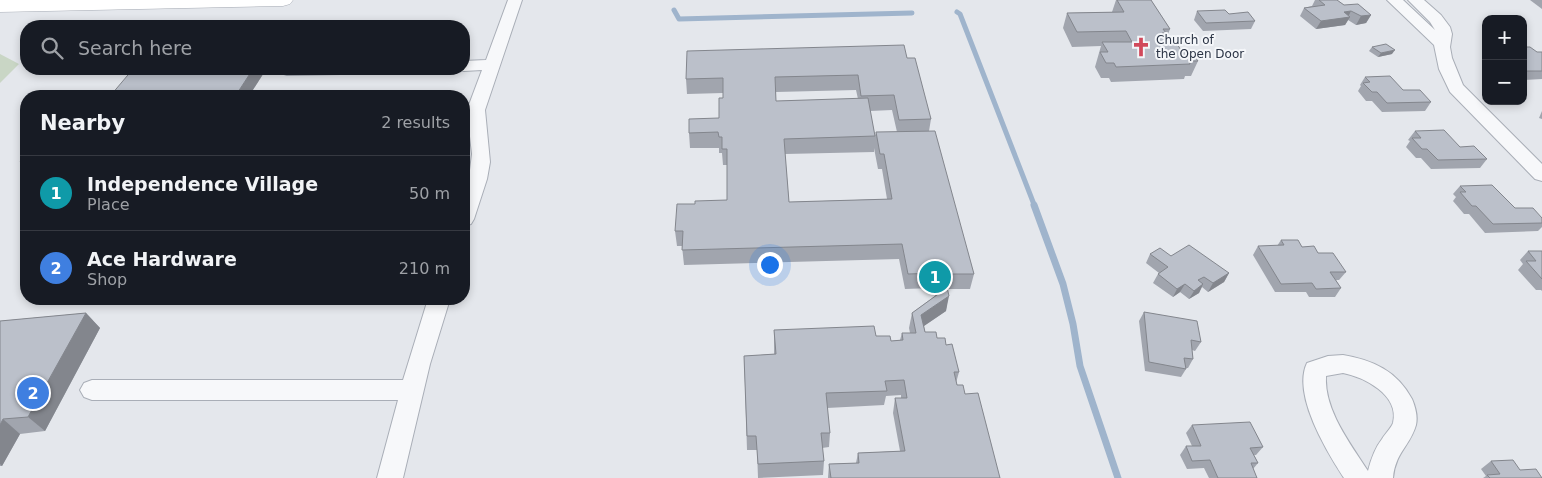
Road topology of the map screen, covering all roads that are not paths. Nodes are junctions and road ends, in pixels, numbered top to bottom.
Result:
1 (283, 0) edge
2 (515, 0) edge
3 (1394, 0) edge
4 (1415, 0) edge
5 (0, 6) edge
6 (1442, 44) junction
7 (470, 66) edge
8 (492, 66) junction
9 (1542, 175) edge
10 (470, 200) edge
11 (437, 305) edge
12 (92, 390) dead end
13 (413, 390) junction
14 (390, 478) edge
15 (1359, 478) edge
16 (1380, 478) edge

1 - 5 street
2 - 8 street
3 - 6 street
4 - 6 street
6 - 9 street
7 - 8 street
8 - 10 street
11 - 13 street
12 - 13 street
13 - 14 street
15 - 16 street

